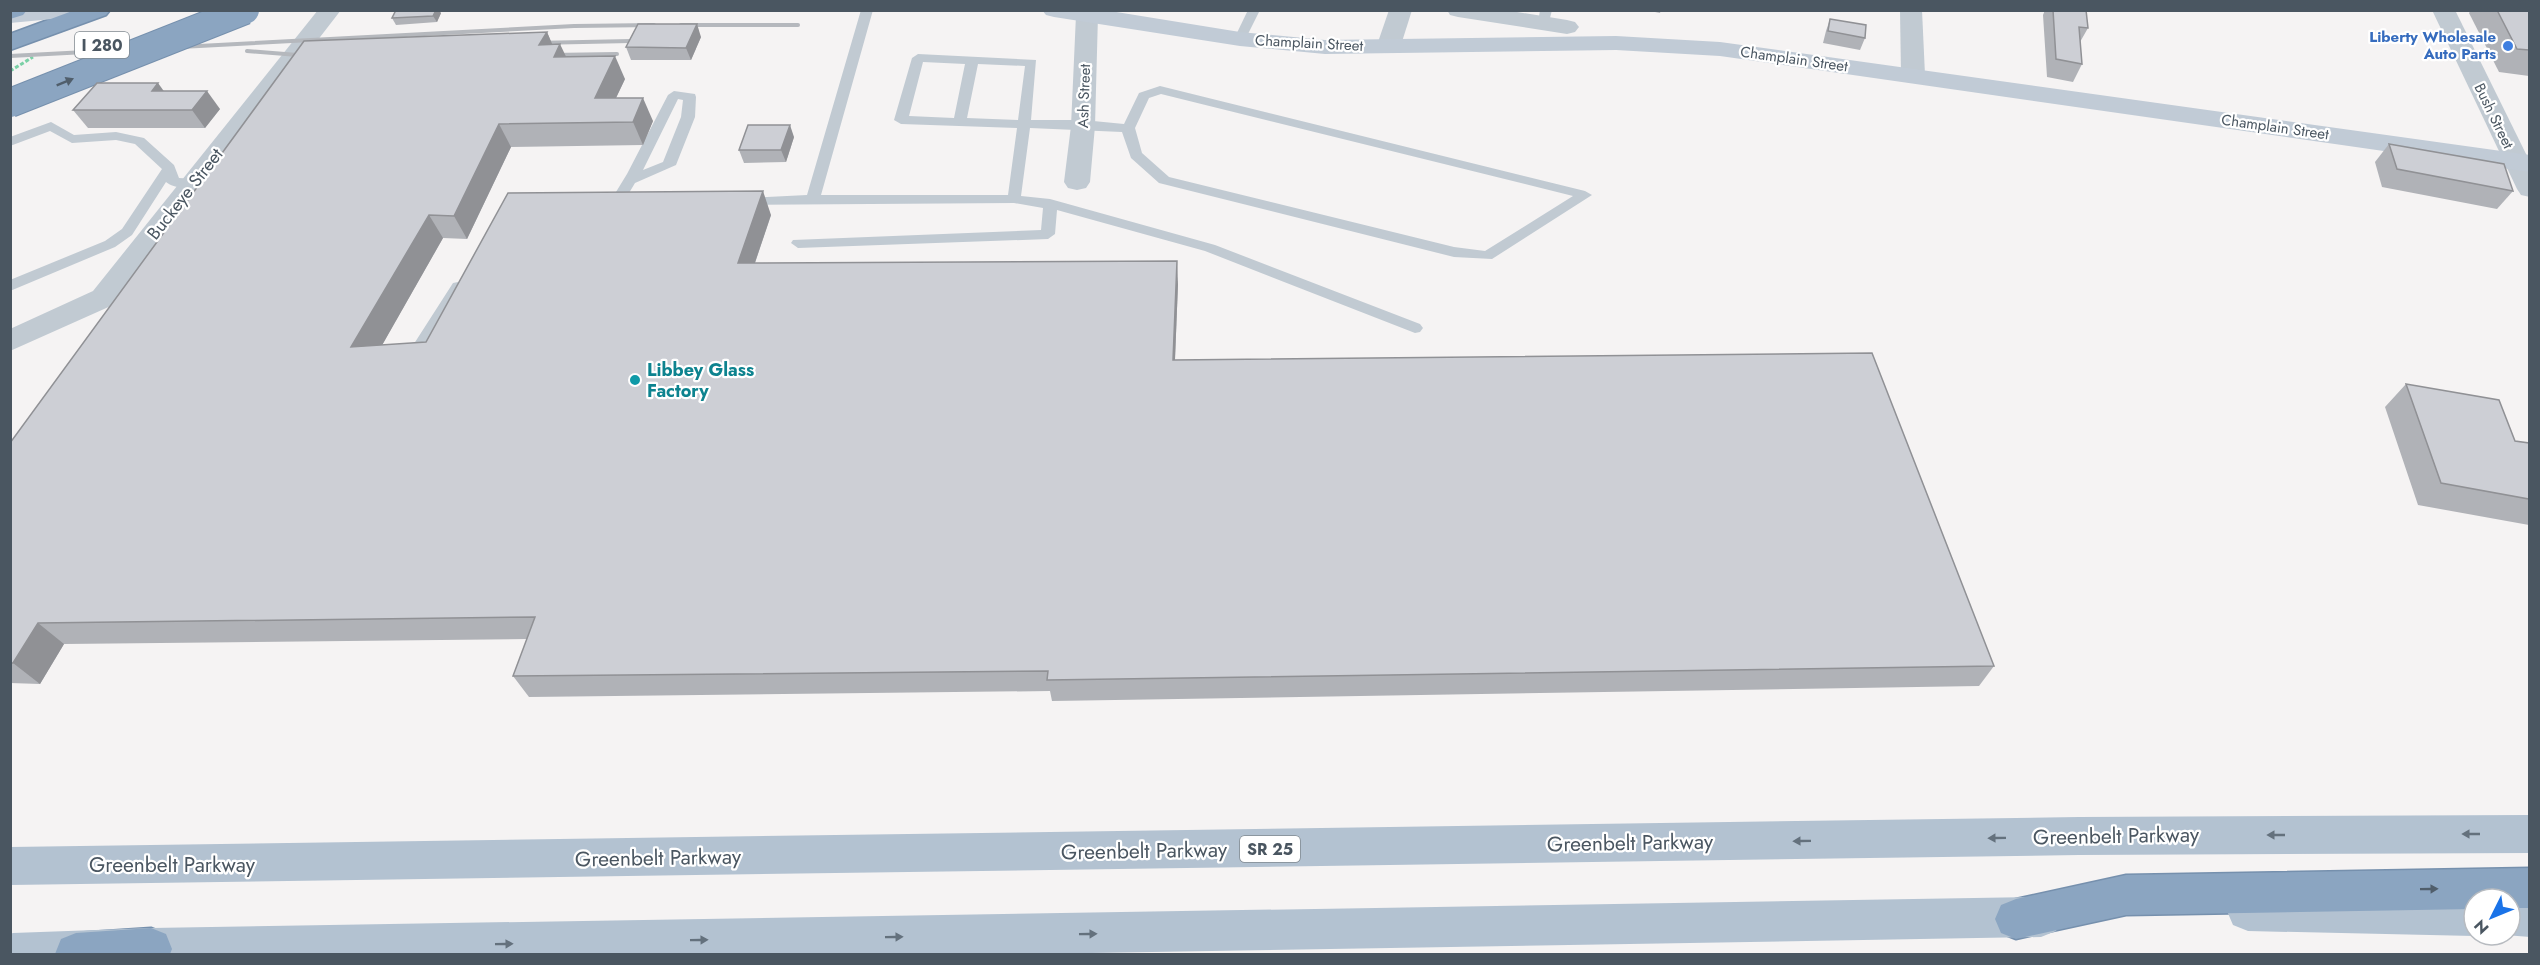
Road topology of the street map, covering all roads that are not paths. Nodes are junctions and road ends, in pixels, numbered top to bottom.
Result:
1 (15, 10) edge
2 (74, 10) edge
3 (98, 10) edge
4 (194, 10) edge
5 (245, 10) edge
6 (330, 10) edge
7 (867, 10) edge
8 (1054, 10) edge
9 (1254, 10) edge
10 (1401, 10) edge
11 (1458, 10) edge
12 (1911, 10) edge
13 (2443, 10) edge
14 (1087, 13) edge
15 (10, 14) edge
16 (1545, 17) edge
17 (1567, 27) dead end
18 (1240, 39) junction
19 (10, 43) edge
20 (1389, 45) junction
21 (972, 61) junction
22 (1913, 75) junction
23 (10, 80) edge
24 (10, 103) edge
25 (960, 122) junction
26 (1024, 124) junction
27 (1083, 125) junction
28 (1128, 128) junction
29 (10, 142) edge
30 (2523, 163) edge
31 (169, 168) junction
32 (630, 180) junction
33 (1077, 182) dead end
34 (194, 183) junction
35 (2529, 189) edge
36 (1014, 199) junction
37 (813, 200) junction
38 (733, 202) edge
39 (1050, 204) junction
40 (631, 205) edge
41 (798, 243) dead end
42 (464, 277) edge
43 (10, 286) edge
44 (1415, 328) dead end
45 (10, 341) edge
46 (415, 354) edge
47 (2529, 834) edge
48 (10, 866) edge
49 (2529, 888) edge
50 (2462, 916) edge
51 (2016, 919) junction
52 (151, 950) junction
53 (13, 954) edge
54 (76, 954) edge

1 - 15 highway
2 - 15 main road
3 - 19 highway, I 280
4 - 23 highway, I 280
24 -> 5 highway, bridge
6 - 34 street, Buckeye Street
7 - 37 lane
8 - 14 main road, Champlain Street
9 - 18 lane
10 - 20 street
11 - 16 street
12 - 22 street
13 - 30 street, Bush Street
14 - 18 main road, Champlain Street
14 - 27 street, Ash Street
16 - 17 street
18 - 20 main road, Champlain Street
20 - 22 main road, Champlain Street
21 - 25 lane
21 - 25 lane
21 - 26 lane
22 - 30 main road, Champlain Street
25 - 26 lane
26 - 27 lane
26 - 36 lane
27 - 28 lane
27 - 33 street, Ash Street
28 - 28 lane
29 - 31 lane
30 - 35 street, Bush Street
31 - 34 lane
31 - 43 lane
32 - 32 lane
32 - 40 lane
34 - 45 street, Buckeye Street
36 - 37 lane
36 - 39 lane
37 - 38 lane
39 - 41 lane
39 - 44 lane
42 - 46 lane
47 -> 48 main road, Greenbelt Parkway / SR 25
51 -> 49 highway
50 - 51 main road
52 -> 51 main road
52 - 53 main road
52 - 54 highway

